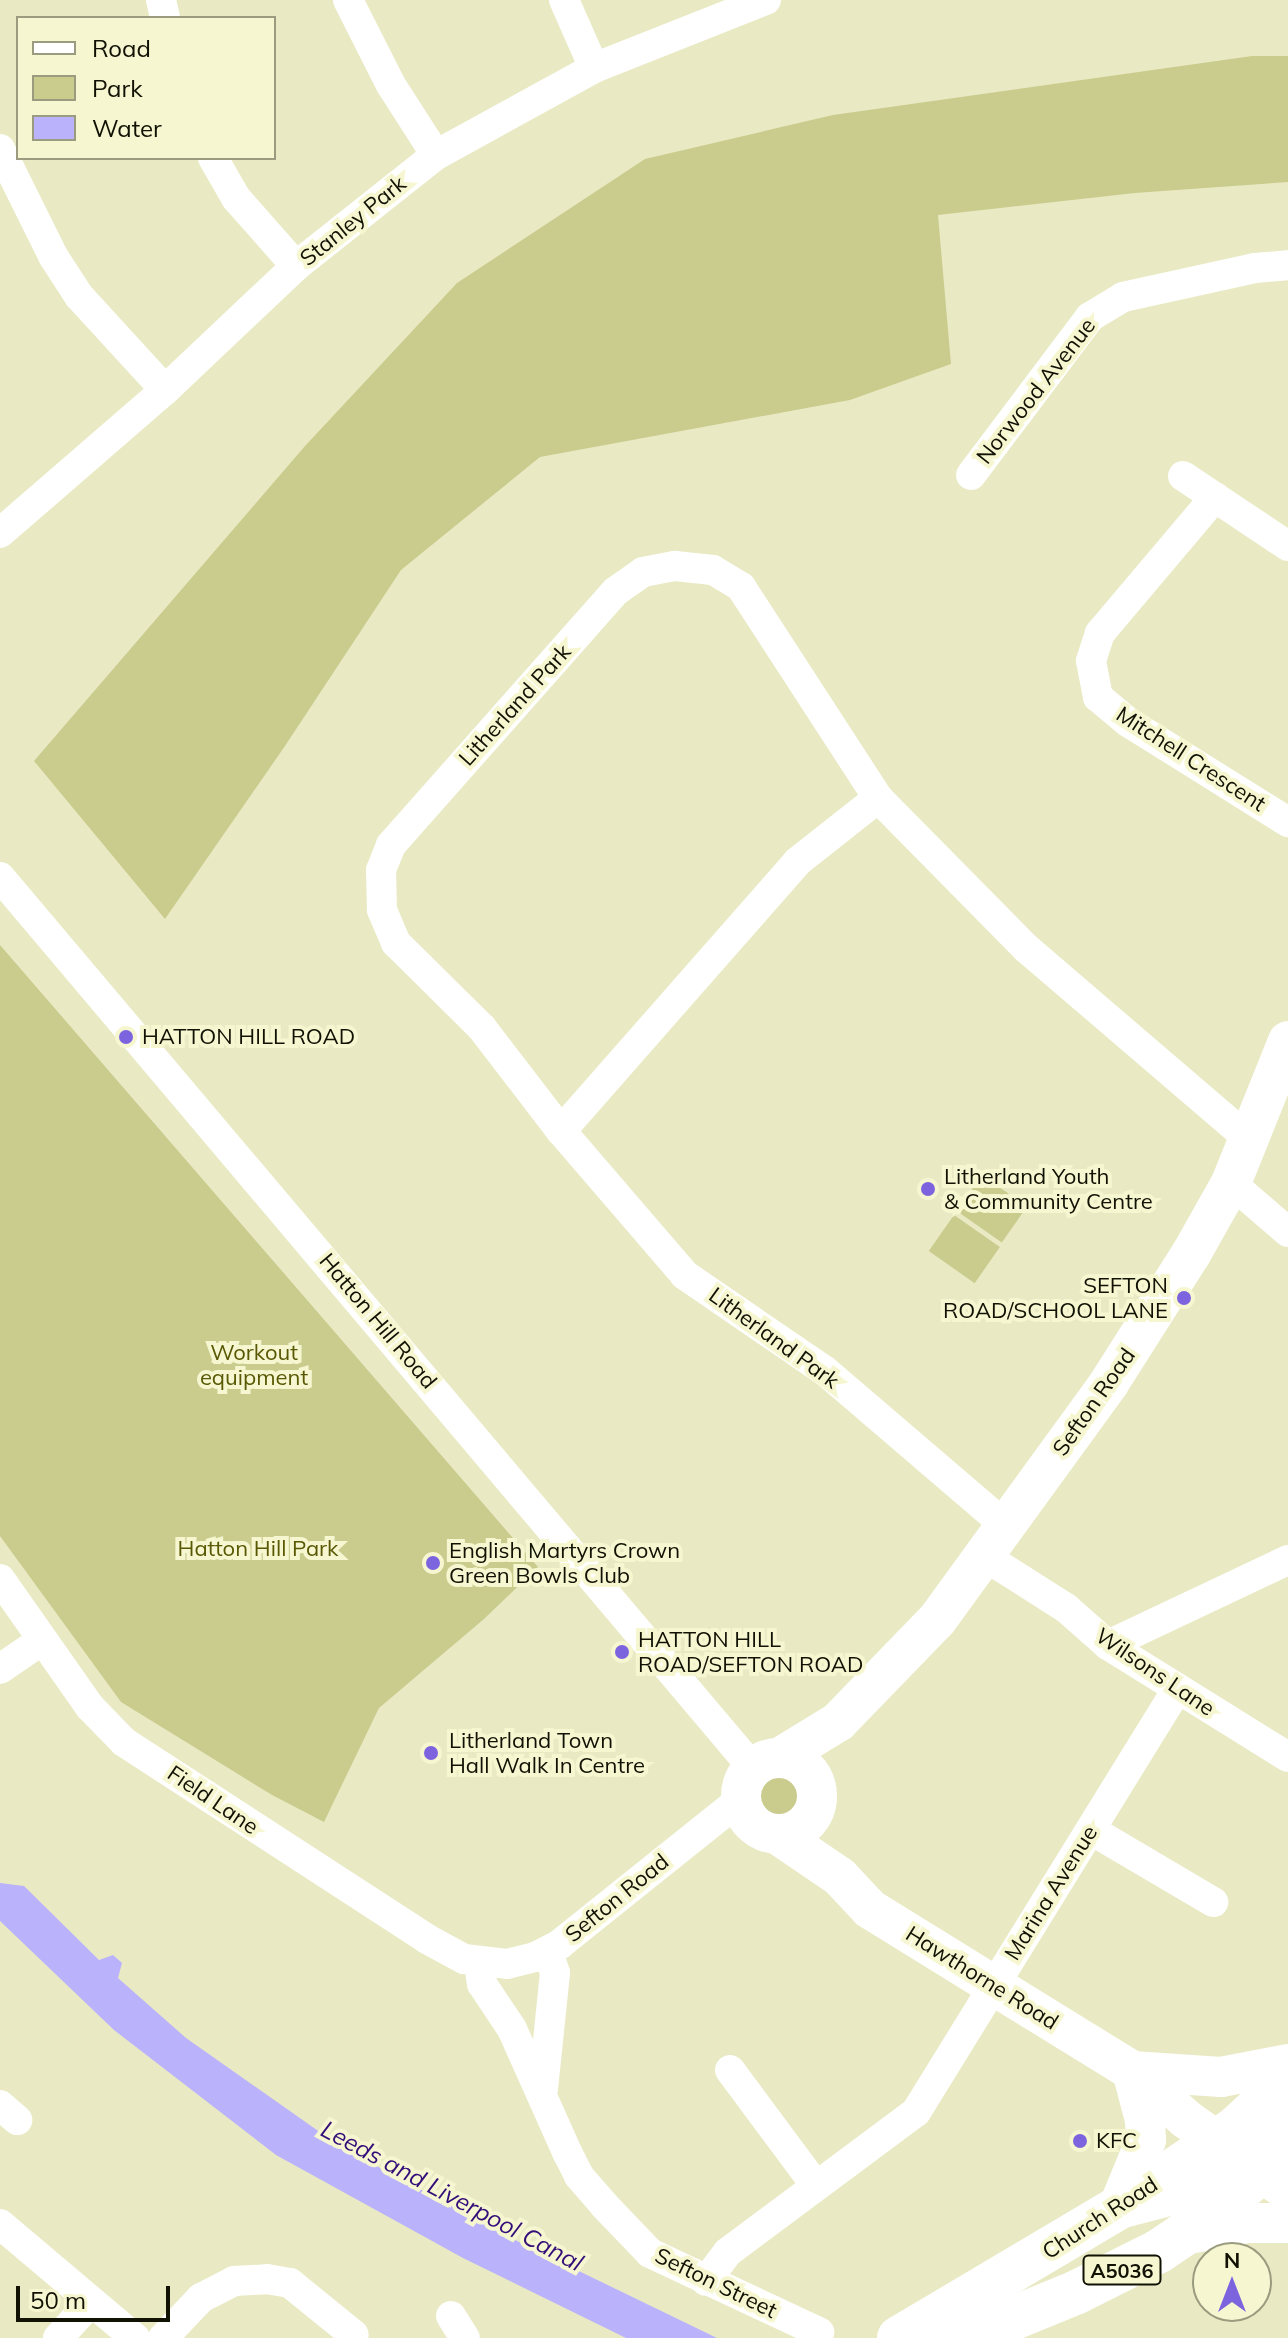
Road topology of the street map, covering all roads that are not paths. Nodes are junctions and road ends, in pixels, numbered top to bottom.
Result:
1 (348, 0) edge
2 (564, 0) edge
3 (758, 1) edge
4 (594, 68) junction
5 (0, 149) edge
6 (436, 155) junction
7 (214, 160) edge
8 (1288, 265) edge
9 (296, 266) junction
10 (165, 390) junction
11 (971, 475) dead end
12 (1183, 476) dead end
13 (1215, 497) junction
14 (0, 533) edge
15 (1288, 546) edge
16 (878, 798) junction
17 (1288, 822) edge
18 (0, 877) edge
19 (1288, 1041) edge
20 (561, 1131) junction
21 (1251, 1141) junction
22 (1231, 1183) junction
23 (1288, 1232) edge
24 (995, 1541) junction
25 (1288, 1560) edge
26 (0, 1579) edge
27 (42, 1640) junction
28 (1108, 1645) junction
29 (0, 1669) edge
30 (1178, 1688) junction
31 (838, 1722) junction
32 (1288, 1757) edge
33 (758, 1775) junction
34 (813, 1797) junction
35 (1091, 1830) junction
36 (777, 1834) junction
37 (840, 1877) junction
38 (1213, 1902) dead end
39 (548, 1951) junction
40 (479, 1963) junction
41 (994, 1985) junction
42 (1288, 2064) edge
43 (730, 2070) dead end
44 (1132, 2071) junction
45 (1288, 2080) edge
46 (545, 2103) junction
47 (1266, 2149) edge
48 (816, 2186) junction
49 (1118, 2208) junction
50 (1288, 2223) edge
51 (3, 2227) edge
52 (1183, 2235) junction
53 (706, 2281) junction
54 (91, 2302) junction
55 (819, 2332) dead end
56 (354, 2335) dead end
57 (900, 2337) edge
58 (58, 2338) edge
59 (135, 2338) edge
60 (163, 2338) edge
61 (965, 2338) edge

1 - 6 street
2 - 4 street
3 - 4 street, Stanley Park
4 - 6 street, Stanley Park
5 - 10 street
6 - 9 street, Stanley Park
7 - 9 street
8 - 11 street, Norwood Avenue
9 - 10 street, Stanley Park
10 - 14 street, Stanley Park
12 - 13 street
13 - 15 street
13 - 17 street, Mitchell Crescent
16 - 20 street
16 - 20 street, Litherland Park
16 - 21 street, Litherland Park
18 - 33 street, Hatton Hill Road
19 - 21 main road, Sefton Road
20 - 24 street, Litherland Park
21 - 22 main road, Sefton Road
22 - 23 street
22 - 24 main road, Sefton Road
24 - 28 street, Wilsons Lane
24 - 31 main road, Sefton Road
25 - 28 street
26 - 27 street, Field Lane
27 - 29 street
27 - 40 street, Field Lane
28 - 30 street, Wilsons Lane
30 - 32 street, Wilsons Lane
30 - 35 street, Marina Avenue
31 - 33 main road
31 - 34 main road
33 - 34 main road
33 - 36 main road
33 - 39 street, Sefton Road
34 - 36 main road
34 - 37 main road, Hawthorne Road
35 - 38 street
35 - 41 street, Marina Avenue
36 - 37 main road, Hawthorne Road
37 - 41 main road, Hawthorne Road
39 - 40 street, Sefton Road
39 - 46 street, Sefton Street
40 - 46 street, Sefton Street
41 - 44 main road, Hawthorne Road
41 - 48 street, Marina Avenue
42 - 44 main road
43 - 48 street
44 - 47 main road, Hawthorne Road
44 - 49 main road
45 - 47 highway, Church Road / A5036
46 - 53 street, Sefton Street
47 - 49 highway, Church Road / A5036
47 - 52 highway, Church Road / A5036
48 - 53 street, Marina Avenue
49 - 57 highway, Church Road / A5036
50 - 52 main road
51 - 54 street
52 - 61 highway, Church Road / A5036
53 - 55 street, Sefton Street
54 - 58 street
54 - 59 street
56 - 60 street

